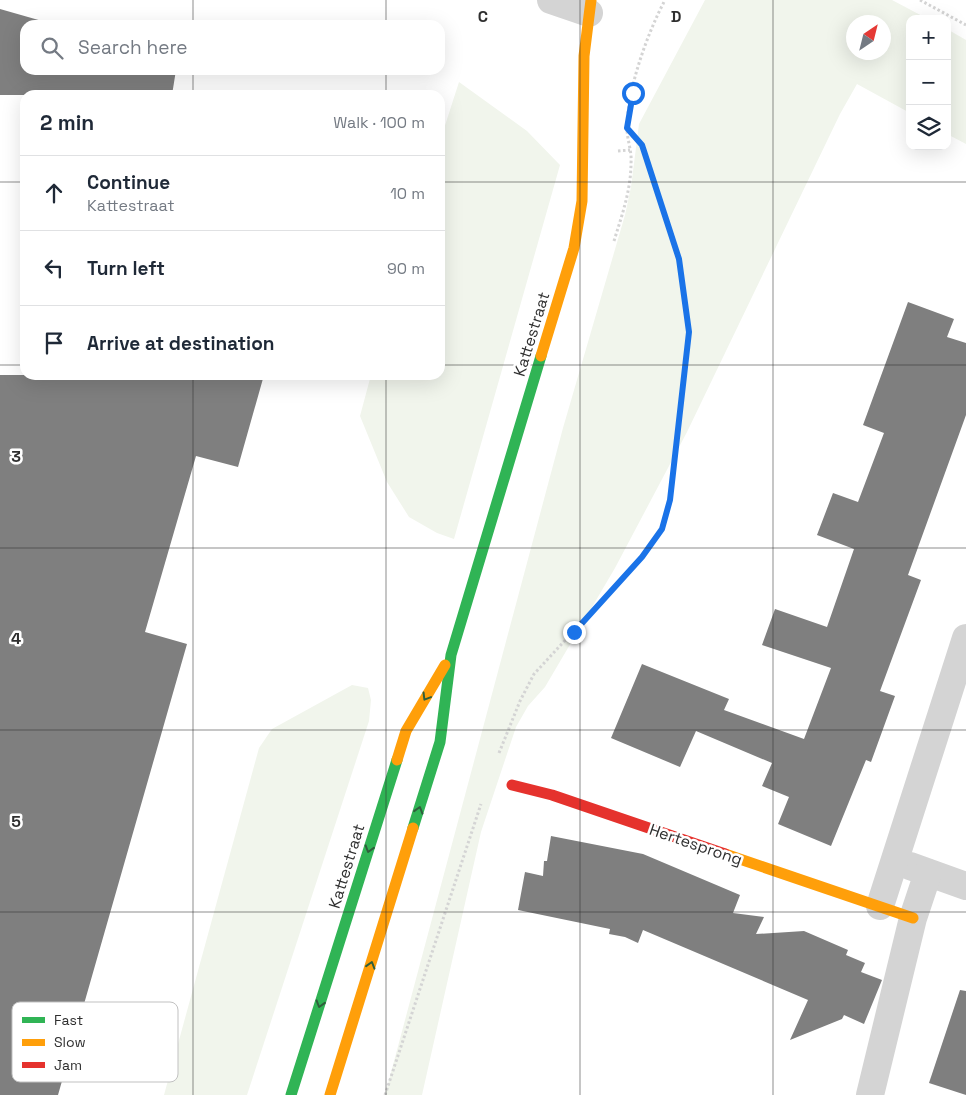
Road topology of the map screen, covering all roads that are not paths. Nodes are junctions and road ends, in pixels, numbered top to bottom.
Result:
1 (551, 0) edge
2 (593, 4) edge
3 (966, 638) edge
4 (451, 655) junction
5 (512, 785) dead end
6 (894, 861) junction
7 (928, 873) junction
8 (966, 886) edge
9 (880, 906) junction
10 (913, 918) junction
11 (291, 1095) edge
12 (330, 1095) edge
13 (870, 1095) edge

1 - 2 street
2 - 4 street, Kattestraat
3 - 6 street
4 -> 11 street, Kattestraat
12 -> 4 street, Kattestraat
5 - 9 street, Hertesprong
6 - 7 street
6 - 9 street
7 - 8 street
7 - 10 street
9 - 10 street, Hertesprong
10 - 13 street

